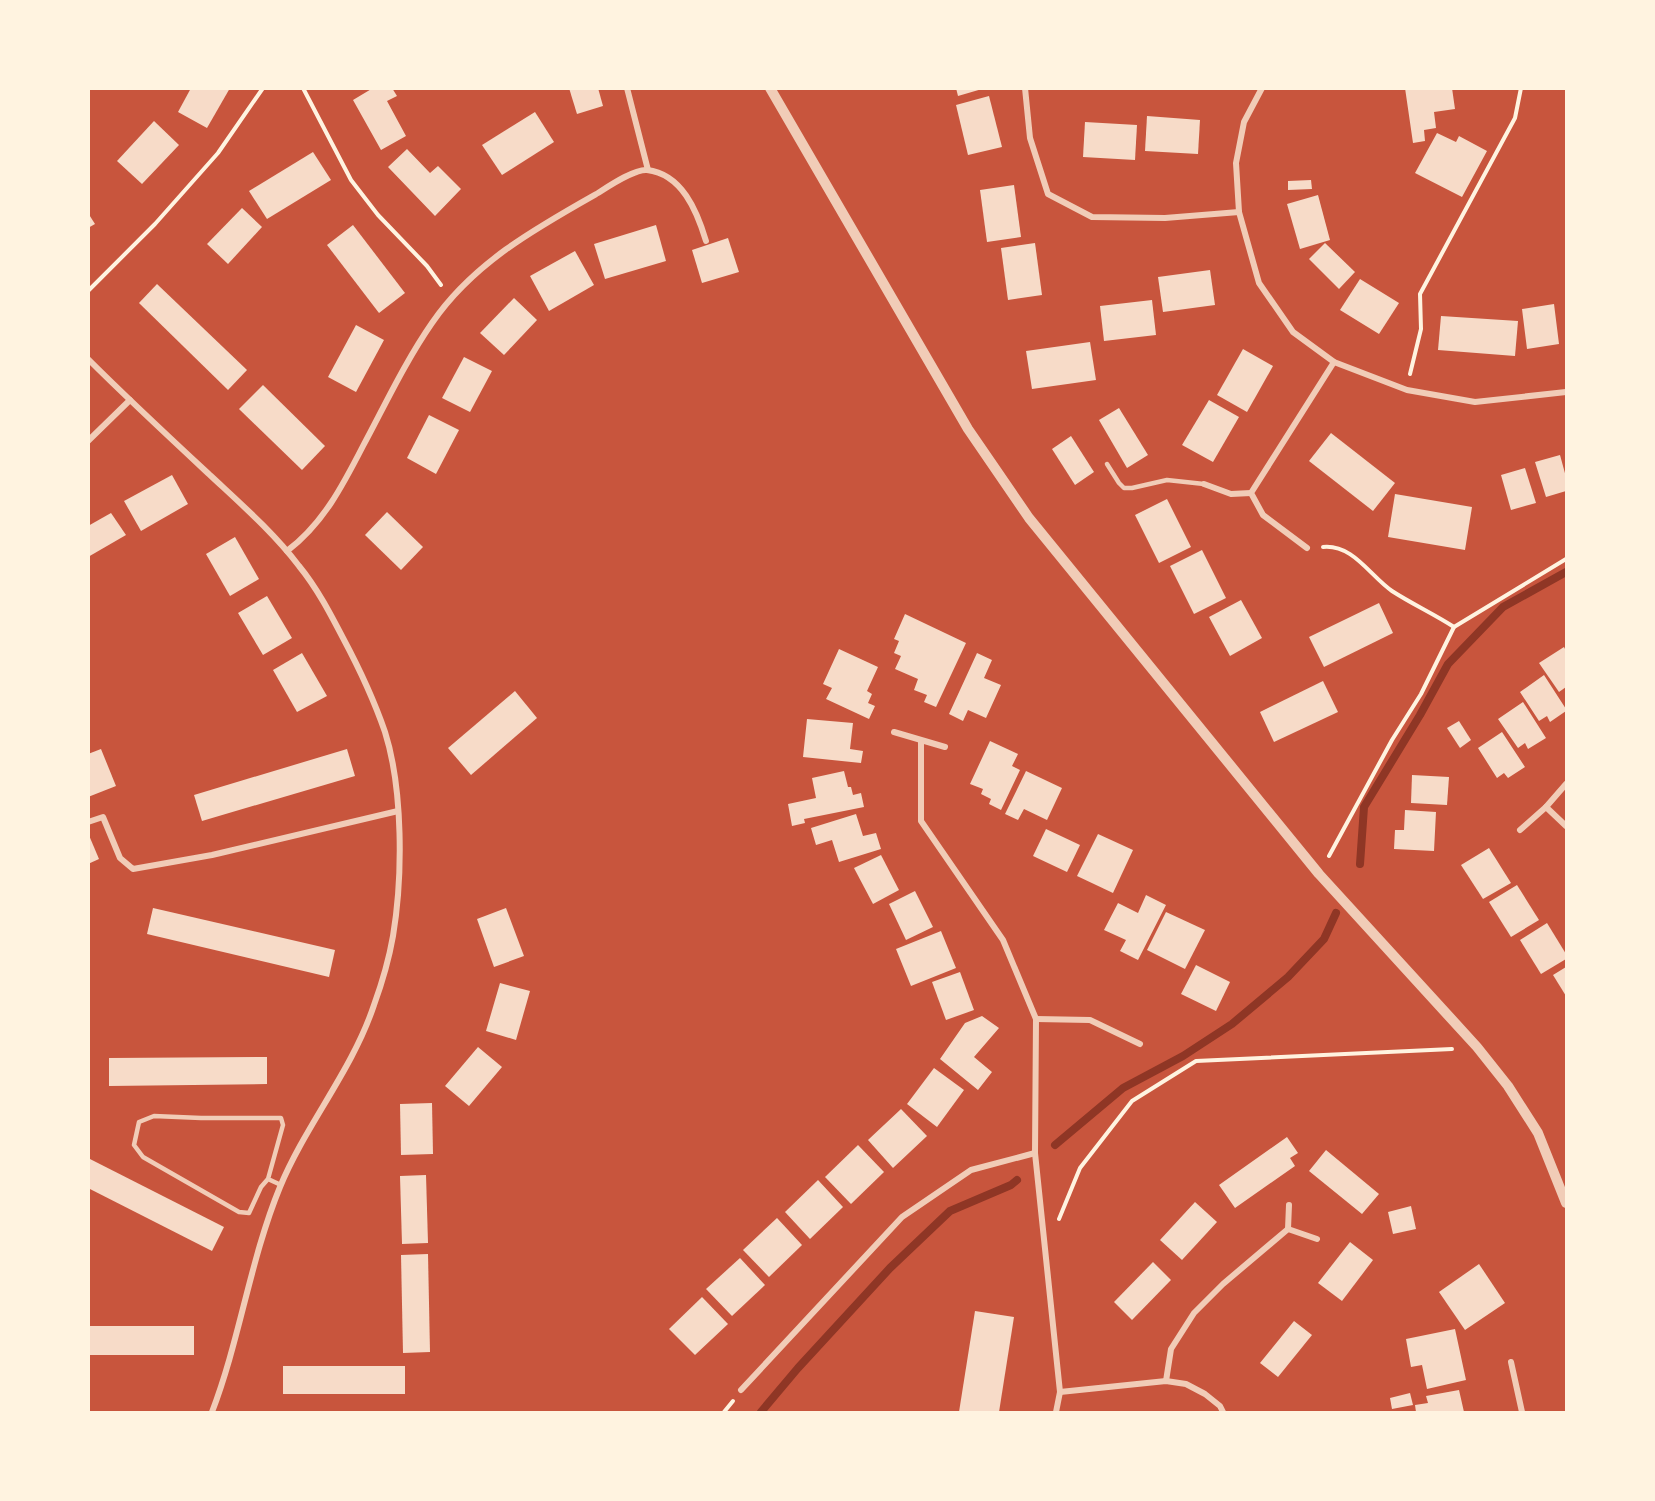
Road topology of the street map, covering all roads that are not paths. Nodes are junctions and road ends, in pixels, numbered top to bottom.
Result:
1 (627, 88) edge
2 (770, 88) edge
3 (1025, 88) edge
4 (1262, 88) edge
5 (648, 170) junction
6 (1239, 212) junction
7 (706, 241) dead end
8 (88, 359) edge
9 (1334, 362) junction
10 (1566, 392) edge
11 (130, 400) junction
12 (88, 441) edge
13 (1107, 464) dead end
14 (1204, 484) joint
15 (1251, 493) junction
16 (1307, 548) road end
17 (287, 551) junction
18 (894, 732) dead end
19 (921, 741) junction
20 (945, 747) dead end
21 (1566, 784) edge
22 (1546, 807) junction
23 (398, 812) junction
24 (88, 822) edge
25 (1566, 826) edge
26 (1520, 830) dead end
27 (1036, 1019) junction
28 (1140, 1044) dead end
29 (1035, 1153) junction
30 (268, 1179) junction
31 (280, 1185) junction
32 (1566, 1203) edge
33 (1288, 1205) dead end
34 (1288, 1229) junction
35 (1317, 1239) dead end
36 (1511, 1362) dead end
37 (1166, 1381) junction
38 (741, 1390) dead end
39 (1060, 1392) junction
40 (212, 1413) edge
41 (1056, 1413) edge
42 (1222, 1413) edge
43 (1522, 1413) edge

1 - 5 street
2 - 32 street
3 - 6 street
4 - 6 street
5 - 7 street
5 - 17 street
6 - 9 street
8 - 11 street
9 - 10 street
9 - 15 street
11 - 12 street
11 - 17 street
13 - 14 lane
14 - 15 street
15 - 16 street
17 - 23 street
18 - 19 street
19 - 20 street
19 - 27 street
21 - 22 street
22 - 25 street
22 - 26 street
23 - 24 street
23 - 31 street
27 - 28 street
27 - 29 street
29 - 38 street
29 - 39 street
30 - 30 lane
30 - 31 lane
31 - 40 street
33 - 34 street
34 - 35 street
34 - 37 street
36 - 43 street
37 - 39 street
37 - 42 street
39 - 41 street

